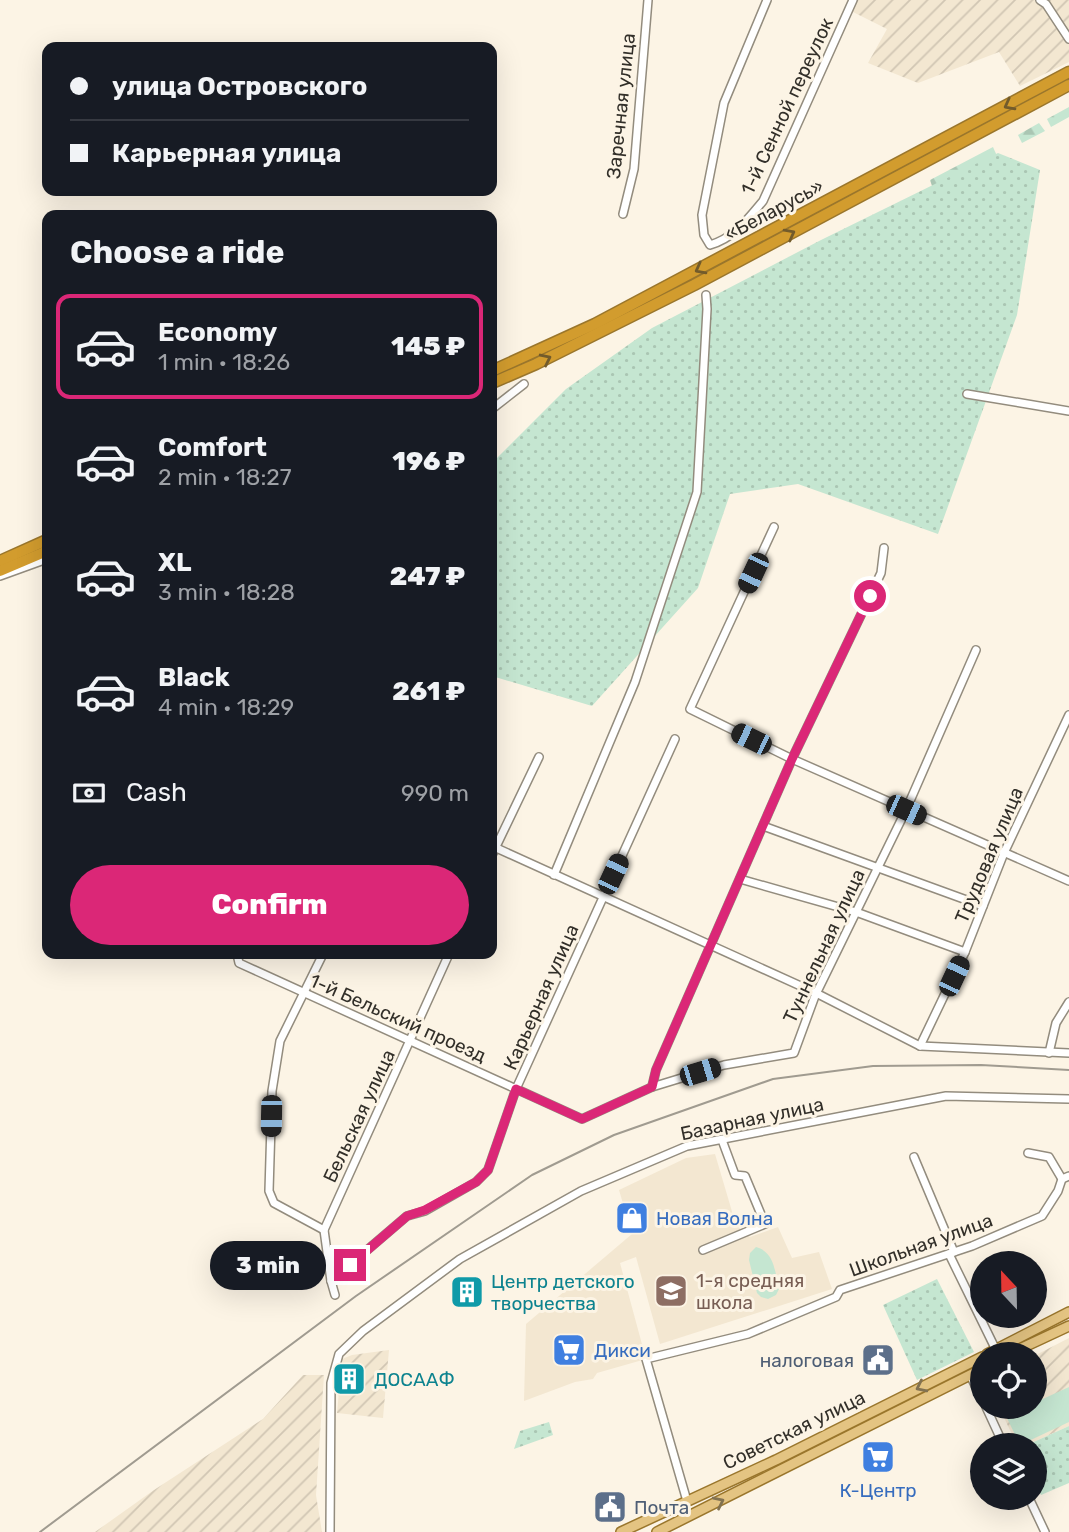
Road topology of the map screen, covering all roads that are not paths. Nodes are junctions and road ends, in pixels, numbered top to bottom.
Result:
1 (648, 0) edge
2 (767, 0) edge
3 (853, 0) edge
4 (1043, 1) edge
5 (1069, 39) edge
6 (1069, 72) edge
7 (1069, 85) edge
8 (623, 214) dead end
9 (706, 295) dead end
10 (497, 369) edge
11 (497, 381) edge
12 (524, 384) dead end
13 (967, 394) dead end
14 (497, 405) edge
15 (1069, 411) edge
16 (774, 527) dead end
17 (42, 542) edge
18 (884, 548) dead end
19 (42, 553) edge
20 (0, 561) edge
21 (42, 561) edge
22 (0, 574) edge
23 (976, 650) dead end
24 (1069, 715) edge
25 (675, 739) dead end
26 (539, 757) dead end
27 (792, 759) junction
28 (906, 810) junction
29 (763, 826) junction
30 (497, 842) edge
31 (497, 852) edge
32 (1004, 853) junction
33 (878, 867) junction
34 (554, 875) junction
35 (740, 879) junction
36 (1069, 881) edge
37 (603, 897) junction
38 (983, 906) junction
39 (856, 912) junction
40 (710, 946) junction
41 (965, 953) junction
42 (238, 959) edge
43 (321, 959) edge
44 (447, 959) edge
45 (305, 993) junction
46 (816, 993) junction
47 (1069, 1002) edge
48 (411, 1041) junction
49 (920, 1046) junction
50 (1049, 1053) junction
51 (1069, 1053) edge
52 (652, 1087) junction
53 (516, 1089) junction
54 (1069, 1099) edge
55 (582, 1119) joint
56 (722, 1140) junction
57 (1028, 1153) dead end
58 (914, 1157) dead end
59 (1066, 1177) edge
60 (324, 1230) junction
61 (703, 1250) dead end
62 (951, 1253) junction
63 (331, 1281) junction
64 (335, 1295) dead end
65 (1069, 1312) edge
66 (1069, 1326) edge
67 (988, 1342) edge
68 (1011, 1342) edge
69 (1035, 1342) edge
70 (970, 1363) edge
71 (965, 1366) junction
72 (970, 1375) joint
73 (687, 1501) junction
74 (1035, 1510) edge
75 (330, 1532) edge
76 (621, 1532) edge
77 (657, 1532) edge
78 (1045, 1532) edge

1 - 8 street, Заречная улица
2 - 3 street, 1-й Сенной переулок
4 - 5 street
6 -> 10 highway, «Беларусь»
11 -> 7 highway, «Беларусь»
9 - 34 street
12 - 14 street
13 - 15 street
16 - 27 street
17 - 20 highway
18 - 27 street
19 - 22 highway
21 - 22 street
23 - 28 street, Туннельная улица
24 - 32 street, Трудовая улица
25 - 37 street, Карьерная улица
26 - 30 street
27 - 28 street
27 - 29 street
28 - 32 street
28 - 33 street, Туннельная улица
29 - 33 street
29 - 35 street
31 - 34 street
32 - 36 street
32 - 38 street, Трудовая улица
33 - 38 street
33 - 39 street, Туннельная улица
34 - 37 street
35 - 39 street
35 - 40 street
37 - 40 street
37 - 53 street, Карьерная улица
38 - 41 street, Трудовая улица
39 - 41 street
39 - 46 street, Туннельная улица
40 - 46 street
40 - 52 street
41 - 49 street, Трудовая улица
42 - 45 street, 1-й Бельский проезд
43 - 45 street
44 - 48 street, Бельская улица
45 - 48 street, 1-й Бельский проезд
45 - 60 street
46 - 49 street
46 - 52 street, Туннельная улица
47 - 50 street
48 - 53 street, 1-й Бельский проезд
48 - 60 street, Бельская улица
49 - 50 street
50 - 51 street
52 - 55 street, Туннельная улица
53 - 55 street, 1-й Бельский проезд
53 - 63 street, Карьерная улица
54 - 56 street, Базарная улица
56 - 61 street
56 - 75 street, Базарная улица
57 - 59 street
58 - 62 street
59 - 62 street, Школьная улица
60 - 63 street
62 - 67 street
62 - 73 street, Школьная улица
63 - 64 street
65 - 68 main road
66 - 69 main road
70 - 71 main road, Советская улица
71 - 72 main road
71 -> 73 main road, Советская улица
77 -> 72 main road, Советская улица
73 - 76 main road, Советская улица
74 - 78 street

